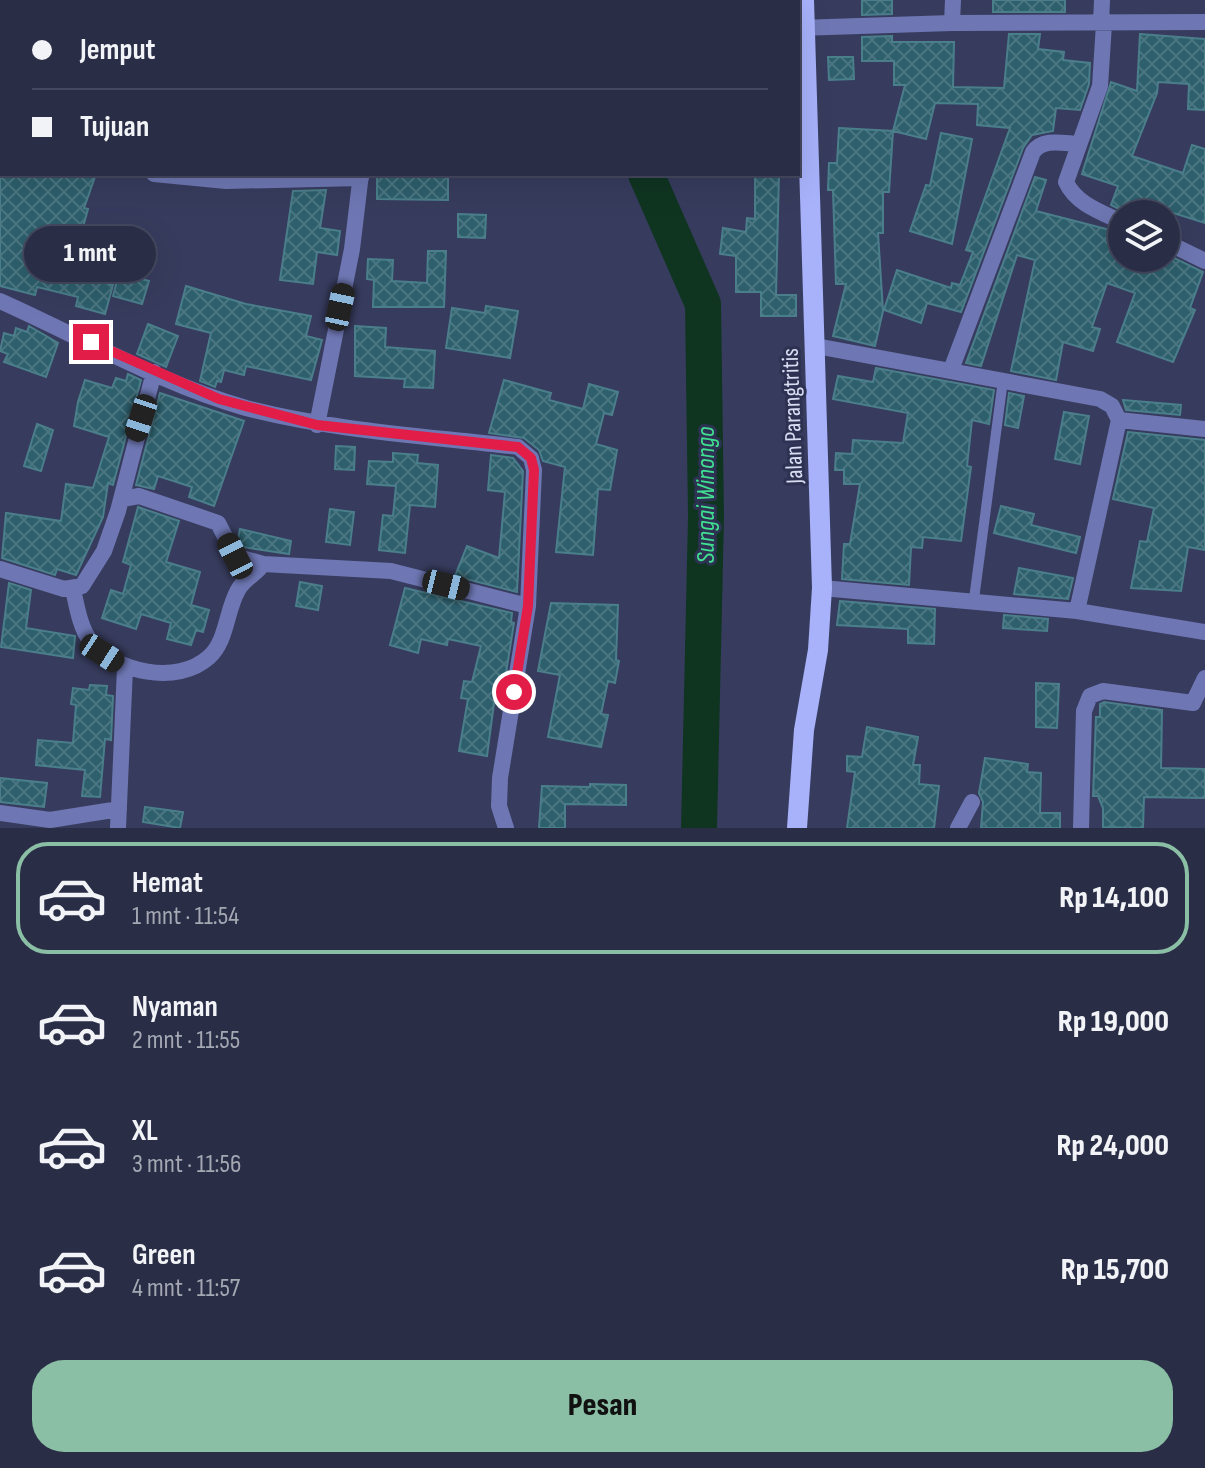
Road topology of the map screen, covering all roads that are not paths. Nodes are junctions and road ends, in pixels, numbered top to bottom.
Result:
1 (804, 0) edge
2 (953, 0) edge
3 (1102, 0) edge
4 (1205, 22) edge
5 (952, 23) junction
6 (1102, 24) junction
7 (801, 28) edge
8 (1077, 144) junction
9 (190, 176) edge
10 (361, 176) edge
11 (225, 178) edge
12 (1108, 215) edge
13 (1180, 249) edge
14 (1205, 261) edge
15 (0, 301) edge
16 (816, 346) junction
17 (951, 370) junction
18 (154, 372) junction
19 (1003, 380) junction
20 (1119, 420) junction
21 (317, 425) junction
22 (1205, 429) edge
23 (122, 499) junction
24 (263, 564) junction
25 (0, 569) edge
26 (822, 588) junction
27 (73, 589) junction
28 (974, 599) junction
29 (528, 606) junction
30 (1077, 611) junction
31 (1205, 632) edge
32 (125, 668) junction
33 (1205, 678) edge
34 (1199, 706) edge
35 (972, 802) dead end
36 (119, 809) junction
37 (0, 813) edge
38 (118, 828) edge
39 (506, 828) edge
40 (797, 828) edge
41 (958, 828) edge
42 (1081, 828) edge

1 - 7 main road, Jalan Parangtritis
2 - 5 street
3 - 6 street
4 - 6 street
5 - 6 street
5 - 7 street
6 - 8 street
7 - 16 main road, Jalan Parangtritis
8 - 12 street
8 - 17 street
9 - 11 street
10 - 11 street
10 - 21 street
13 - 14 street
15 - 18 street
16 - 17 street
16 - 26 main road, Jalan Parangtritis
17 - 19 street
18 - 21 street
18 - 23 street
19 - 20 street
19 - 28 lane
20 - 22 street
20 - 30 street
21 - 29 street
23 - 24 street
23 - 27 street
24 - 29 street
24 - 32 street
25 - 27 street
26 - 28 street
26 - 40 main road, Jalan Parangtritis
27 - 32 street
28 - 30 street
29 - 39 street
30 - 31 street
32 - 36 street
33 - 34 street
34 - 42 street
35 - 41 street
36 - 37 street
36 - 38 street

